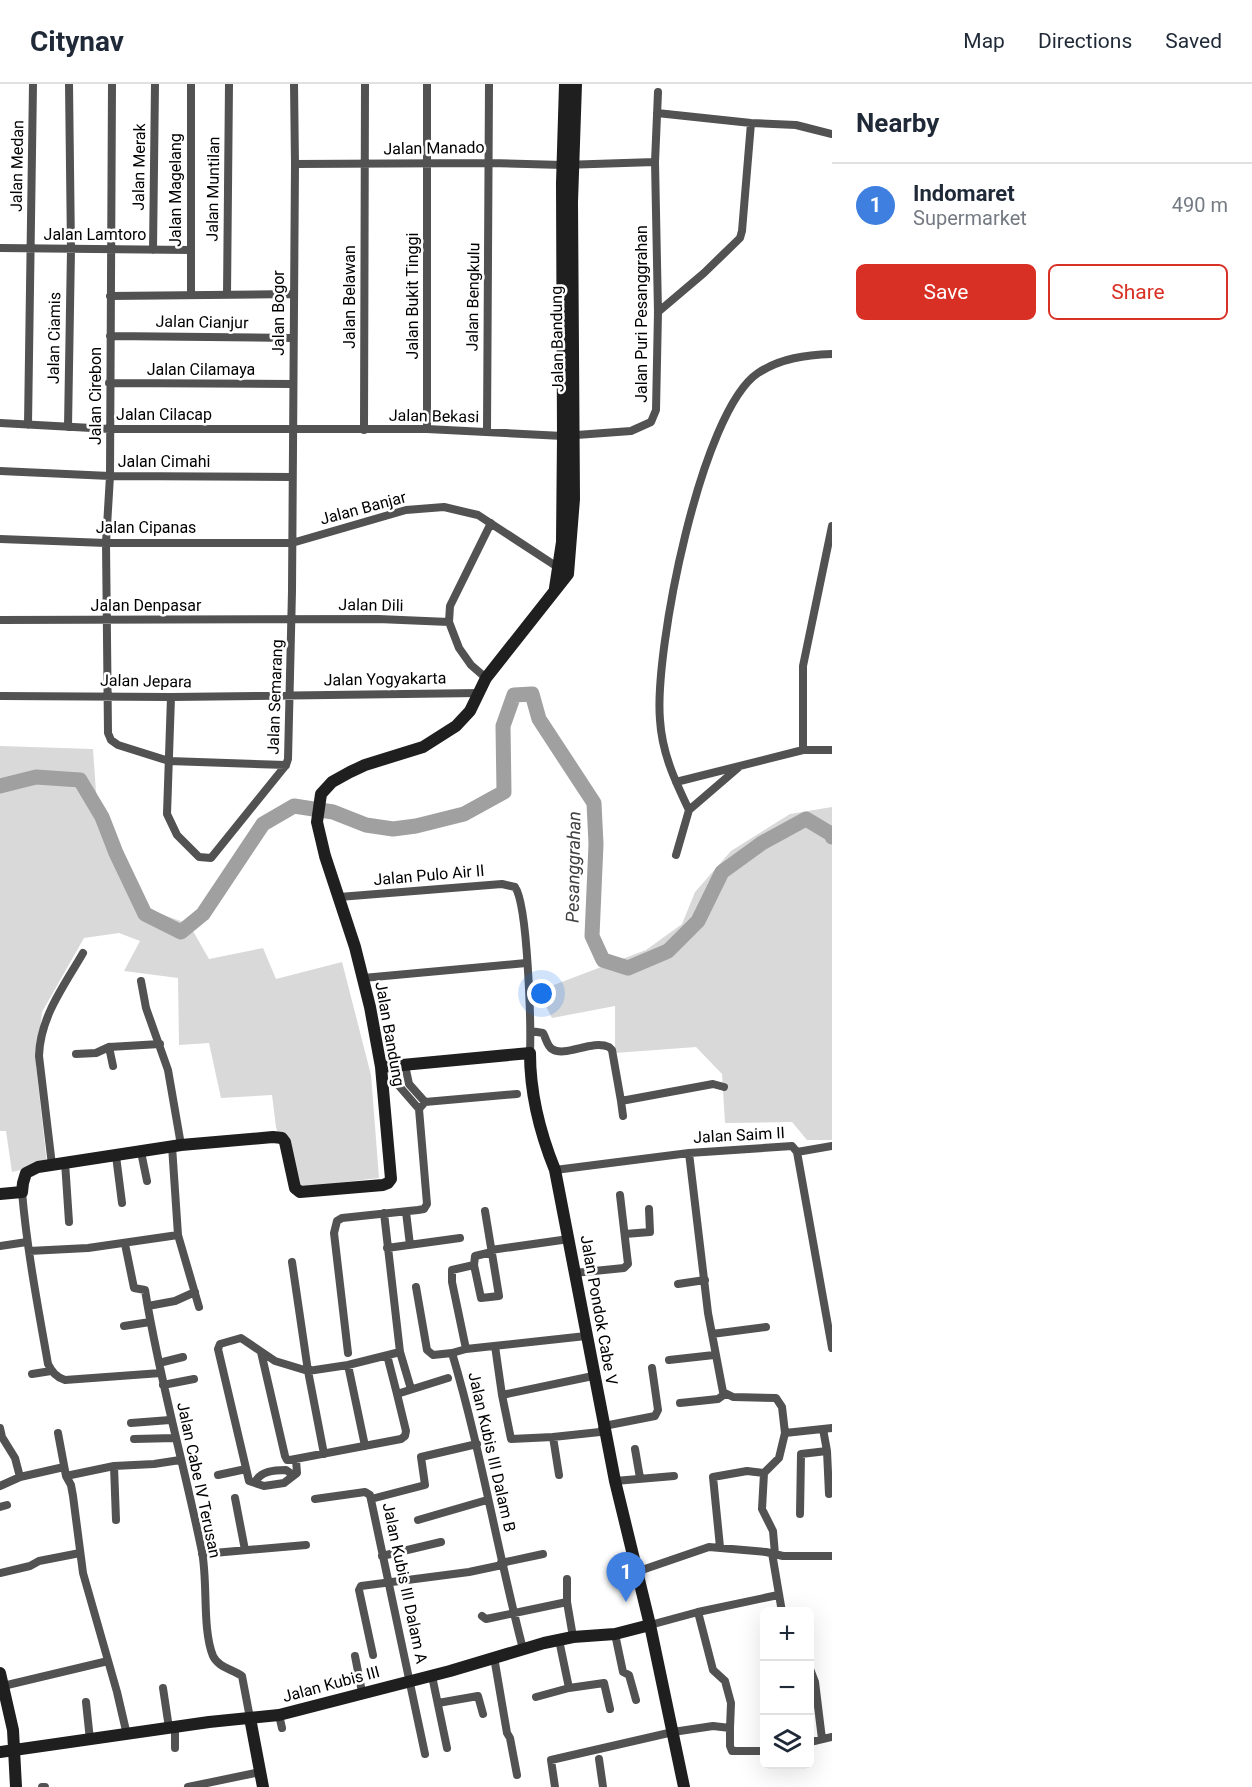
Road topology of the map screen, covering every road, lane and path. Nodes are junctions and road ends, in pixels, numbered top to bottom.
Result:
1 (33, 84) edge
2 (69, 84) edge
3 (111, 84) edge
4 (155, 84) edge
5 (191, 84) edge
6 (229, 84) edge
7 (294, 84) edge
8 (365, 84) edge
9 (427, 84) edge
10 (489, 84) edge
11 (565, 84) edge
12 (576, 84) edge
13 (658, 92) dead end
14 (657, 113) junction
15 (751, 123) junction
16 (832, 134) edge
17 (655, 162) junction
18 (427, 163) junction
19 (489, 163) junction
20 (295, 164) junction
21 (364, 164) junction
22 (568, 165) junction
23 (0, 248) edge
24 (31, 249) junction
25 (71, 249) junction
26 (110, 249) junction
27 (153, 249) junction
28 (190, 250) junction
29 (293, 294) junction
30 (191, 295) junction
31 (227, 295) junction
32 (110, 296) junction
33 (658, 312) junction
34 (110, 336) junction
35 (293, 338) junction
36 (832, 354) edge
37 (109, 383) junction
38 (293, 384) junction
39 (0, 423) edge
40 (28, 425) junction
41 (68, 427) junction
42 (110, 429) junction
43 (292, 429) junction
44 (427, 429) junction
45 (364, 430) junction
46 (486, 431) junction
47 (569, 436) junction
48 (0, 471) edge
49 (110, 476) junction
50 (292, 477) junction
51 (491, 523) junction
52 (832, 526) edge
53 (0, 538) edge
54 (106, 543) junction
55 (292, 543) junction
56 (563, 571) junction
57 (0, 620) edge
58 (106, 620) junction
59 (292, 620) junction
60 (449, 622) junction
61 (486, 678) junction
62 (479, 693) junction
63 (107, 695) junction
64 (291, 695) junction
65 (0, 696) edge
66 (171, 697) junction
67 (803, 750) junction
68 (832, 750) edge
69 (169, 761) junction
70 (286, 765) junction
71 (741, 765) junction
72 (676, 782) junction
73 (689, 810) junction
74 (676, 855) dead end
75 (518, 892) joint
76 (339, 897) junction
77 (84, 953) dead end
78 (526, 963) junction
79 (363, 978) junction
80 (141, 981) dead end
81 (531, 1031) junction
82 (160, 1044) junction
83 (110, 1047) junction
84 (530, 1053) junction
85 (76, 1054) dead end
86 (400, 1065) junction
87 (113, 1066) dead end
88 (381, 1067) junction
89 (724, 1087) dead end
90 (517, 1094) dead end
91 (621, 1101) junction
92 (422, 1105) junction
93 (623, 1116) dead end
94 (177, 1146) junction
95 (832, 1146) edge
96 (141, 1152) junction
97 (797, 1152) junction
98 (689, 1153) junction
99 (116, 1156) junction
100 (65, 1162) junction
101 (51, 1165) junction
102 (555, 1170) junction
103 (147, 1181) dead end
104 (22, 1192) junction
105 (0, 1194) edge
106 (620, 1196) dead end
107 (122, 1203) dead end
108 (649, 1209) dead end
109 (485, 1211) dead end
110 (406, 1212) junction
111 (384, 1213) junction
112 (69, 1222) dead end
113 (625, 1234) junction
114 (178, 1235) junction
115 (460, 1238) dead end
116 (569, 1239) junction
117 (125, 1244) junction
118 (0, 1245) edge
119 (410, 1245) junction
120 (28, 1247) junction
121 (387, 1248) junction
122 (492, 1251) junction
123 (292, 1263) dead end
124 (474, 1264) junction
125 (574, 1273) junction
126 (705, 1280) junction
127 (678, 1284) dead end
128 (416, 1287) dead end
129 (195, 1292) junction
130 (828, 1294) edge
131 (147, 1306) junction
132 (199, 1308) dead end
133 (150, 1322) junction
134 (124, 1326) dead end
135 (766, 1327) dead end
136 (712, 1335) junction
137 (586, 1336) junction
138 (831, 1336) edge
139 (495, 1347) junction
140 (832, 1348) edge
141 (466, 1349) junction
142 (261, 1352) junction
143 (400, 1352) junction
144 (348, 1353) dead end
145 (452, 1353) junction
146 (387, 1355) junction
147 (714, 1355) junction
148 (183, 1357) dead end
149 (669, 1360) dead end
150 (159, 1363) junction
151 (348, 1365) junction
152 (652, 1368) dead end
153 (51, 1371) junction
154 (308, 1371) junction
155 (32, 1374) dead end
156 (161, 1374) junction
157 (593, 1376) junction
158 (448, 1378) dead end
159 (194, 1379) dead end
160 (163, 1385) junction
161 (411, 1389) junction
162 (397, 1394) junction
163 (725, 1394) junction
164 (502, 1395) junction
165 (680, 1403) dead end
166 (170, 1420) junction
167 (131, 1423) dead end
168 (604, 1426) junction
169 (0, 1428) edge
170 (827, 1428) edge
171 (785, 1433) junction
172 (58, 1434) dead end
173 (553, 1437) junction
174 (175, 1438) junction
175 (134, 1439) dead end
176 (477, 1443) junction
177 (365, 1446) junction
178 (636, 1449) dead end
179 (826, 1451) junction
180 (324, 1455) junction
181 (180, 1460) junction
182 (296, 1460) junction
183 (114, 1466) junction
184 (246, 1469) junction
185 (65, 1471) junction
186 (764, 1473) junction
187 (218, 1475) dead end
188 (292, 1475) junction
189 (560, 1475) dead end
190 (674, 1476) dead end
191 (20, 1477) junction
192 (640, 1478) junction
193 (615, 1481) junction
194 (255, 1482) junction
195 (0, 1486) edge
196 (829, 1494) dead end
197 (370, 1496) junction
198 (235, 1498) dead end
199 (315, 1499) dead end
200 (487, 1500) junction
201 (800, 1514) dead end
202 (116, 1520) dead end
203 (418, 1520) dead end
204 (441, 1542) dead end
205 (306, 1545) dead end
206 (720, 1547) junction
207 (245, 1550) junction
208 (80, 1553) junction
209 (202, 1554) junction
210 (543, 1554) dead end
211 (774, 1554) junction
212 (382, 1556) junction
213 (832, 1556) edge
214 (502, 1564) junction
215 (636, 1572) junction
216 (0, 1573) edge
217 (567, 1579) dead end
218 (388, 1581) junction
219 (778, 1595) junction
220 (567, 1602) junction
221 (781, 1607) edge
222 (513, 1612) junction
223 (698, 1612) junction
224 (482, 1616) dead end
225 (650, 1625) junction
226 (615, 1634) junction
227 (573, 1637) junction
228 (560, 1640) junction
229 (523, 1648) junction
230 (373, 1655) dead end
231 (355, 1656) dead end
232 (494, 1657) junction
233 (108, 1661) junction
234 (0, 1673) edge
235 (432, 1676) junction
236 (814, 1679) edge
237 (410, 1681) junction
238 (163, 1688) dead end
239 (569, 1688) junction
240 (362, 1692) junction
241 (3, 1694) edge
242 (536, 1697) dead end
243 (636, 1700) dead end
244 (86, 1702) dead end
245 (438, 1703) junction
246 (610, 1709) dead end
247 (483, 1714) dead end
248 (279, 1715) junction
249 (250, 1718) junction
250 (172, 1728) junction
251 (282, 1728) dead end
252 (730, 1728) junction
253 (673, 1732) junction
254 (127, 1735) junction
255 (832, 1737) edge
256 (822, 1739) junction
257 (90, 1740) junction
258 (814, 1741) edge
259 (175, 1748) dead end
260 (447, 1748) dead end
261 (15, 1750) junction
262 (760, 1751) edge
263 (0, 1752) edge
264 (425, 1754) dead end
265 (599, 1759) dead end
266 (260, 1772) junction
267 (517, 1775) dead end
268 (16, 1787) edge
269 (188, 1787) edge
270 (263, 1787) edge
271 (555, 1787) edge
272 (603, 1787) edge
273 (684, 1787) edge

1 - 24 street, Jalan Medan
2 - 25 street, Jalan Ciamis
3 - 26 street, Jalan Cirebon
4 - 27 street, Jalan Merak
5 - 28 street, Jalan Magelang
6 - 31 street, Jalan Muntilan
7 - 20 street, Jalan Bogor
8 - 21 street, Jalan Belawan
9 - 18 street, Jalan Bukit Tinggi
10 - 19 street, Jalan Bengkulu
11 - 22 street, Jalan Bandung
12 - 22 street, Jalan Bandung
13 - 14 street, Jalan Puri Pesanggrahan
14 - 15 street
14 - 17 street, Jalan Puri Pesanggrahan
15 - 16 street
15 - 33 street
17 - 22 street
17 - 33 street, Jalan Puri Pesanggrahan
18 - 19 street, Jalan Manado
18 - 21 street, Jalan Manado
18 - 44 street, Jalan Bukit Tinggi
19 - 22 street, Jalan Manado
19 - 46 street, Jalan Bengkulu
20 - 21 street, Jalan Manado
20 - 29 street, Jalan Bogor
21 - 45 street, Jalan Belawan
22 - 47 street, Jalan Bandung
23 - 24 street, Jalan Lamtoro
24 - 25 street, Jalan Lamtoro
24 - 40 street, Jalan Medan
25 - 26 street, Jalan Lamtoro
25 - 41 street, Jalan Ciamis
26 - 27 street, Jalan Lamtoro
26 - 32 street, Jalan Cirebon
27 - 28 street, Jalan Lamtoro
28 - 30 street, Jalan Magelang
29 - 31 street
29 - 35 street, Jalan Bogor
30 - 31 street
30 - 32 street
32 - 34 street, Jalan Cirebon
33 - 47 street, Jalan Puri Pesanggrahan
34 - 35 street, Jalan Cianjur
34 - 37 street, Jalan Cirebon
35 - 38 street, Jalan Bogor
36 - 72 street
37 - 38 street, Jalan Cilamaya
37 - 42 street, Jalan Cirebon
38 - 43 street, Jalan Bogor
39 - 40 street, Jalan Cilacap
40 - 41 street, Jalan Cilacap
41 - 42 street, Jalan Cilacap
42 - 43 street, Jalan Cilacap
42 - 49 street, Jalan Cirebon
43 - 45 street, Jalan Bekasi
43 - 50 street, Jalan Bogor
44 - 45 street, Jalan Bekasi
44 - 46 street, Jalan Bekasi
46 - 47 street, Jalan Bekasi
47 - 56 street, Jalan Bandung
48 - 49 street, Jalan Cimahi
49 - 50 street, Jalan Cimahi
49 - 54 street, Jalan Cirebon
50 - 55 street, Jalan Bogor
51 - 55 street, Jalan Banjar
51 - 56 street, Jalan Banjar
51 - 60 street
52 - 67 street
53 - 54 street, Jalan Cipanas
54 - 55 street, Jalan Cipanas
54 - 58 street, Jalan Cirebon
55 - 59 street, Jalan Semarang
56 - 61 street, Jalan Bandung
57 - 58 street, Jalan Denpasar
58 - 59 street, Jalan Denpasar
58 - 63 street, Jalan Cirebon
59 - 60 street, Jalan Dili
59 - 64 street, Jalan Semarang
60 - 61 street
61 - 62 street, Jalan Bandung
62 - 64 street, Jalan Yogyakarta
62 - 76 street, Jalan Bandung
63 - 65 street, Jalan Jepara
63 - 66 street, Jalan Jepara
63 - 69 street, Jalan Cirebon
64 - 66 street, Jalan Jepara
64 - 70 street, Jalan Semarang
66 - 69 street, Jalan Semarang
67 - 68 street
67 - 71 street
69 - 70 street
69 - 70 street, Jalan Semarang
71 - 72 street
71 - 73 street
72 - 73 street
73 - 74 street
75 - 76 street, Jalan Pulo Air II
75 - 78 street, Jalan Pondok Cabe V
76 - 79 street, Jalan Bandung
77 - 101 street
78 - 79 street
78 - 81 street, Jalan Pondok Cabe V
79 - 88 street, Jalan Bandung
80 - 82 street
81 - 84 street, Jalan Pondok Cabe V
81 - 91 street
82 - 83 street
82 - 94 street
83 - 85 street
83 - 87 street
84 - 86 street
84 - 102 street, Jalan Pondok Cabe V
86 - 88 street
86 - 92 street
88 - 94 street, Jalan Bandung
89 - 91 street
90 - 92 street
91 - 93 street
92 - 110 street
94 - 96 street, Jalan Bandung
94 - 114 street
95 - 97 street
96 - 99 street, Jalan Bandung
96 - 103 street
97 - 98 street, Jalan Saim II
97 - 130 street, Jalan Saim II
98 - 102 street, Jalan Saim II
98 - 126 street
99 - 100 street, Jalan Bandung
99 - 107 street
100 - 101 street, Jalan Bandung
100 - 112 street
101 - 104 street, Jalan Bandung
102 - 116 street, Jalan Pondok Cabe V
104 - 105 street
104 - 120 street
106 - 113 street
108 - 113 street
109 - 122 street
110 - 111 street
110 - 119 street
111 - 121 street
111 - 144 street
113 - 125 street
114 - 117 street
114 - 129 street
115 - 119 street
116 - 122 street
116 - 125 street, Jalan Pondok Cabe V
117 - 120 street
117 - 131 street, Jalan Cabe IV Terusan
118 - 120 street
119 - 121 street
120 - 153 street
121 - 143 street
122 - 124 street
122 - 124 street
123 - 154 street
124 - 141 street
125 - 137 street, Jalan Pondok Cabe V
126 - 127 street
126 - 136 street
128 - 145 street
129 - 131 street
129 - 132 street
130 - 138 street, Jalan Saim II
131 - 133 street, Jalan Cabe IV Terusan
133 - 134 street
133 - 150 street, Jalan Cabe IV Terusan
135 - 136 street
136 - 147 street
137 - 139 street
137 - 157 street, Jalan Pondok Cabe V
138 - 140 street, Jalan Saim II
139 - 141 street
139 - 164 street
141 - 145 street
142 - 154 street
142 - 182 street
142 - 184 street
143 - 146 street
143 - 161 street
145 - 176 street, Jalan Kubis III Dalam B
146 - 151 street
146 - 162 street
147 - 149 street
147 - 163 street
148 - 150 street
150 - 156 street, Jalan Cabe IV Terusan
151 - 154 street
151 - 177 street
152 - 168 street
153 - 155 street
153 - 156 street
154 - 180 street
156 - 160 street, Jalan Cabe IV Terusan
157 - 164 street
157 - 168 street, Jalan Pondok Cabe V
158 - 161 street
159 - 160 street
160 - 166 street, Jalan Cabe IV Terusan
161 - 162 street
162 - 177 street
163 - 165 street
163 - 171 street
164 - 173 street
166 - 167 street
166 - 174 street, Jalan Cabe IV Terusan
168 - 173 street
168 - 193 street, Jalan Pondok Cabe V
169 - 191 street
170 - 171 street
170 - 179 street
171 - 186 street
172 - 185 street
173 - 189 street
174 - 175 street
174 - 181 street, Jalan Cabe IV Terusan
176 - 197 street
176 - 200 street, Jalan Kubis III Dalam B
177 - 180 street
178 - 192 street
179 - 196 street
179 - 201 street
180 - 182 street
181 - 183 street
181 - 209 street, Jalan Cabe IV Terusan
182 - 188 street
183 - 185 street
183 - 202 street
184 - 187 street
184 - 194 street
185 - 191 street
185 - 208 street
186 - 206 street
186 - 211 street
188 - 194 street
188 - 194 street
190 - 192 street
191 - 195 street
192 - 193 street
193 - 215 street, Jalan Pondok Cabe V
197 - 199 street
197 - 212 street, Jalan Kubis III Dalam A
198 - 207 street
200 - 203 street
200 - 214 street, Jalan Kubis III Dalam B
204 - 212 street
205 - 207 street
206 - 211 street
206 - 215 street
207 - 209 street
208 - 216 street
208 - 233 street
209 - 249 street, Jalan Cabe IV Terusan
210 - 214 street
211 - 213 street
211 - 219 street
212 - 218 street, Jalan Kubis III Dalam A
214 - 218 street
214 - 222 street, Jalan Kubis III Dalam B
215 - 225 street, Jalan Pondok Cabe V
217 - 220 street
218 - 230 street
218 - 237 street, Jalan Kubis III Dalam A
219 - 221 street
219 - 223 street
220 - 222 street
220 - 227 street
222 - 224 street
222 - 229 street, Jalan Kubis III Dalam B
223 - 225 street
223 - 252 street
225 - 226 street, Jalan Kubis III
225 - 253 street, Jalan Pondok Cabe V
226 - 227 street, Jalan Kubis III
226 - 243 street
227 - 228 street, Jalan Kubis III
228 - 229 street, Jalan Kubis III
228 - 239 street
229 - 232 street, Jalan Kubis III
231 - 240 street
232 - 235 street, Jalan Kubis III
232 - 267 street
233 - 241 street
233 - 254 street
234 - 241 street
235 - 237 street, Jalan Kubis III
235 - 245 street
236 - 256 street
237 - 240 street, Jalan Kubis III
237 - 264 street, Jalan Kubis III Dalam A
238 - 250 street
239 - 242 street
239 - 246 street
240 - 248 street, Jalan Kubis III
241 - 261 street
244 - 257 street
245 - 247 street
245 - 260 street
248 - 249 street, Jalan Kubis III
248 - 251 street
249 - 250 street, Jalan Kubis III
249 - 266 street
250 - 254 street, Jalan Kubis III
250 - 259 street
252 - 253 street
252 - 262 street
253 - 271 street
253 - 273 street, Jalan Pondok Cabe V
254 - 257 street, Jalan Kubis III
255 - 256 street
256 - 258 street
257 - 261 street, Jalan Kubis III
261 - 263 street, Jalan Kubis III
261 - 268 street
265 - 272 street
266 - 269 street
266 - 270 street

